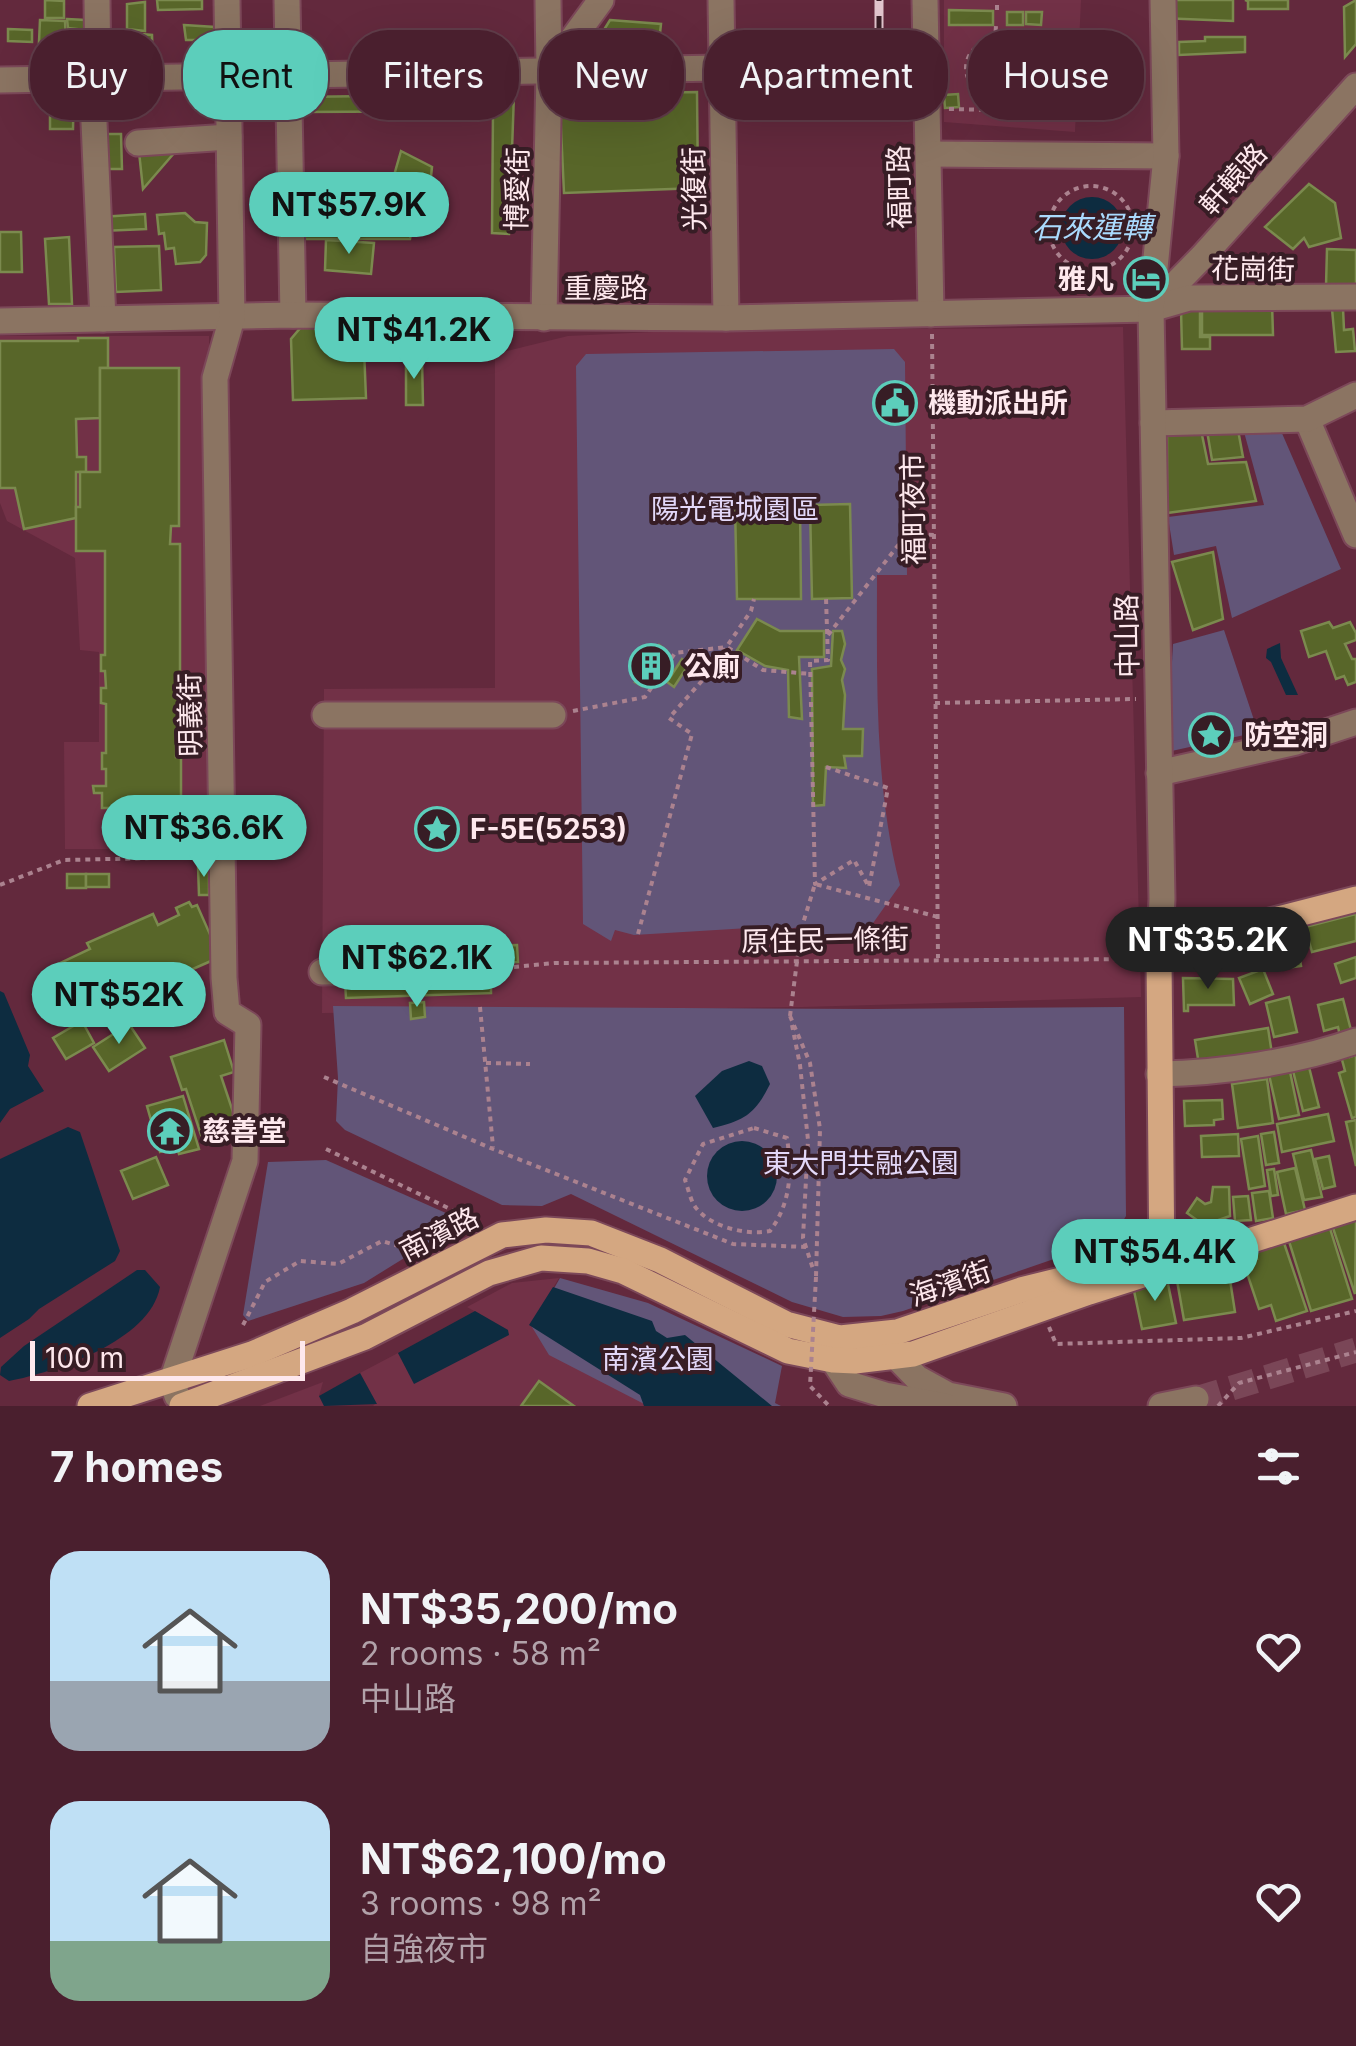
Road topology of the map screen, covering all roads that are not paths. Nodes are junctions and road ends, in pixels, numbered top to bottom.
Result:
1 (97, 0) edge
2 (228, 0) edge
3 (287, 0) edge
4 (548, 0) edge
5 (601, 0) edge
6 (721, 0) edge
7 (925, 0) edge
8 (1162, 0) edge
9 (96, 30) edge
10 (228, 30) edge
11 (287, 30) edge
12 (548, 30) edge
13 (579, 30) edge
14 (721, 30) edge
15 (925, 30) edge
16 (539, 71) edge
17 (328, 76) edge
18 (0, 80) edge
19 (30, 80) edge
20 (1356, 86) edge
21 (96, 120) edge
22 (229, 120) edge
23 (287, 120) edge
24 (548, 120) edge
25 (723, 120) edge
26 (928, 120) edge
27 (229, 138) junction
28 (138, 143) dead end
29 (929, 154) junction
30 (1166, 156) junction
31 (1356, 297) edge
32 (1151, 309) junction
33 (931, 314) junction
34 (292, 316) junction
35 (232, 318) junction
36 (544, 318) junction
37 (726, 318) junction
38 (103, 319) junction
39 (0, 320) edge
40 (1356, 394) edge
41 (1307, 419) junction
42 (1152, 424) junction
43 (1356, 535) edge
44 (324, 715) dead end
45 (553, 715) road end
46 (1356, 722) edge
47 (1159, 773) junction
48 (1356, 898) edge
49 (1159, 959) junction
50 (492, 969) road end
51 (322, 972) dead end
52 (1356, 1041) edge
53 (1159, 1074) junction
54 (1356, 1206) edge
55 (1162, 1271) junction
56 (876, 1336) junction
57 (915, 1353) junction
58 (833, 1360) junction
59 (178, 1398) edge
60 (1207, 1403) edge
61 (90, 1406) edge
62 (945, 1406) edge
63 (1004, 1406) edge
64 (1162, 1406) edge

1 - 9 street
2 - 10 street, 明義街
3 - 11 street
4 - 12 street, 博愛街
5 - 13 street
6 - 14 street, 光復街
7 - 15 street, 福町路
8 - 30 street, 中山路
16 - 17 street
18 - 19 street
20 - 32 street, 軒轅路
21 - 38 street
22 - 27 street, 明義街
23 - 34 street
24 - 36 street, 博愛街
25 - 37 street, 光復街
26 - 29 street, 福町路
27 - 28 street
27 - 35 street, 明義街
29 - 30 street
29 - 33 street, 福町路
30 - 32 street, 中山路
31 - 32 street, 花崗街
32 - 33 street, 重慶路
32 - 42 street, 中山路
33 - 37 street, 重慶路
34 - 35 street, 重慶路
34 - 36 street, 重慶路
35 - 38 street, 重慶路
35 - 59 street, 明義街
36 - 37 street, 重慶路
38 - 39 street, 重慶路
40 - 41 street
41 - 42 street
41 - 43 street
42 - 47 street, 中山路
44 - 45 street
46 - 47 street
47 - 49 street, 中山路
48 - 49 main road
49 - 53 main road, 中山路
50 - 51 street
52 - 53 street
53 - 55 main road, 中山路
54 - 55 main road, 海濱街
55 - 56 main road, 海濱街
55 - 57 main road, 海濱街
56 - 57 street
56 - 59 main road, 南濱路
57 - 58 main road, 南濱路
57 - 63 street
58 - 59 main road, 南濱路
58 - 62 street
59 - 61 main road, 南濱路
60 - 64 street

